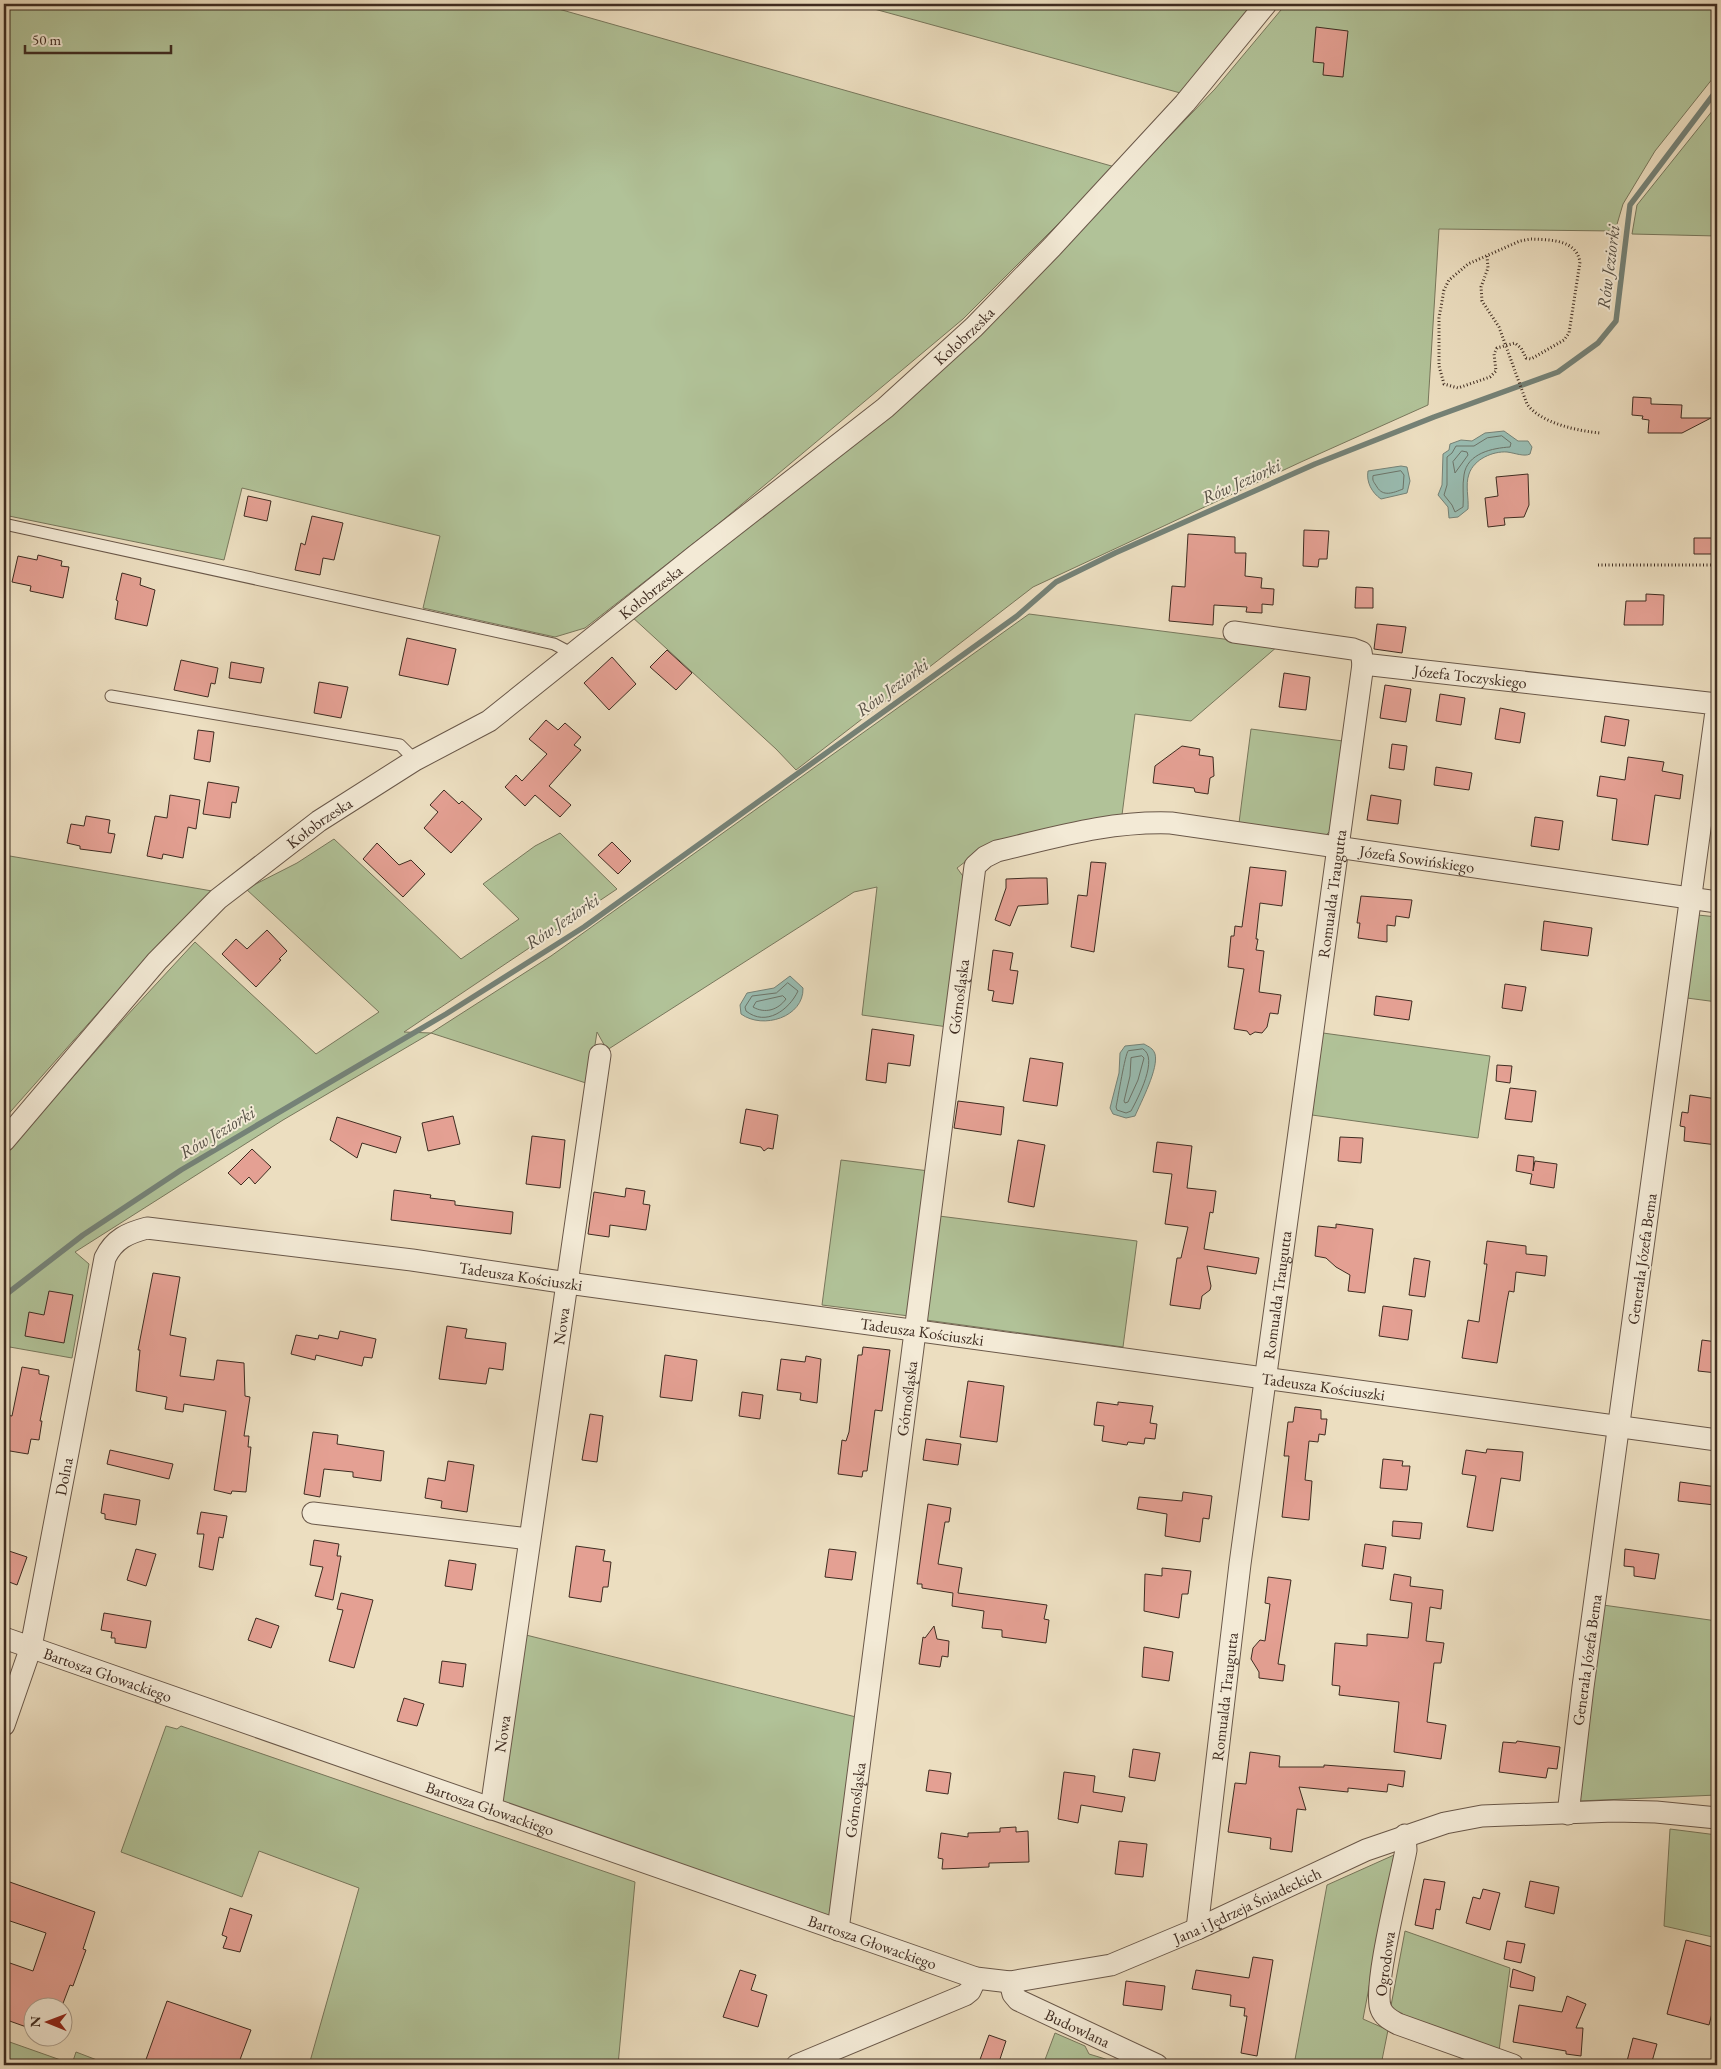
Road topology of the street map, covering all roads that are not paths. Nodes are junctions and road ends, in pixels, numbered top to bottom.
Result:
1 (1266, 4) edge
2 (4, 524) edge
3 (1234, 632) dead end
4 (573, 654) junction
5 (1363, 664) junction
6 (111, 696) dead end
7 (1717, 704) edge
8 (415, 760) junction
9 (1338, 848) junction
10 (975, 866) joint
11 (1691, 898) junction
12 (1717, 902) edge
13 (600, 1055) dead end
14 (4, 1141) edge
15 (128, 1233) joint
16 (568, 1283) junction
17 (916, 1331) junction
18 (1265, 1378) junction
19 (1619, 1427) junction
20 (1717, 1440) edge
21 (313, 1513) dead end
22 (529, 1539) junction
23 (4, 1638) edge
24 (31, 1647) junction
25 (4, 1725) edge
26 (491, 1809) junction
27 (1568, 1814) junction
28 (1717, 1818) edge
29 (1405, 1835) junction
30 (1197, 1929) junction
31 (838, 1930) junction
32 (976, 1978) junction
33 (1010, 1982) junction
34 (797, 2065) edge
35 (1157, 2065) edge
36 (1513, 2065) edge

1 - 4 street, Kołobrzeska
2 - 4 lane
3 - 5 street
4 - 8 street, Kołobrzeska
5 - 7 street, Józefa Toczyskiego
5 - 9 street, Romualda Traugutta
6 - 8 lane
7 - 11 street, Generała Józefa Bema
8 - 14 street, Kołobrzeska
9 - 10 street, Józefa Sowińskiego
9 - 11 street, Józefa Sowińskiego
9 - 18 street, Romualda Traugutta
10 - 17 street, Górnośląska
11 - 12 street, Józefa Sowińskiego
11 - 19 street, Generała Józefa Bema
13 - 16 street, Nowa
15 - 16 street, Tadeusza Kościuszki
15 - 24 street, Dolna
16 - 17 street, Tadeusza Kościuszki
16 - 22 street, Nowa
17 - 18 street, Tadeusza Kościuszki
17 - 31 street, Górnośląska
18 - 19 street, Tadeusza Kościuszki
18 - 30 street, Romualda Traugutta
19 - 20 street, Tadeusza Kościuszki
19 - 27 street, Generała Józefa Bema
21 - 22 street
22 - 26 street, Nowa
23 - 24 street, Bartosza Głowackiego
24 - 25 street, Dolna
24 - 26 street, Bartosza Głowackiego
26 - 31 street, Bartosza Głowackiego
27 - 28 street, Jana i Jędrzeja Śniadeckich
27 - 29 street, Jana i Jędrzeja Śniadeckich
29 - 30 street, Jana i Jędrzeja Śniadeckich
29 - 36 street, Ogrodowa
30 - 33 street, Jana i Jędrzeja Śniadeckich
31 - 32 street, Bartosza Głowackiego
32 - 33 street, Jana i Jędrzeja Śniadeckich
32 - 34 street
33 - 35 street, Budowlana

